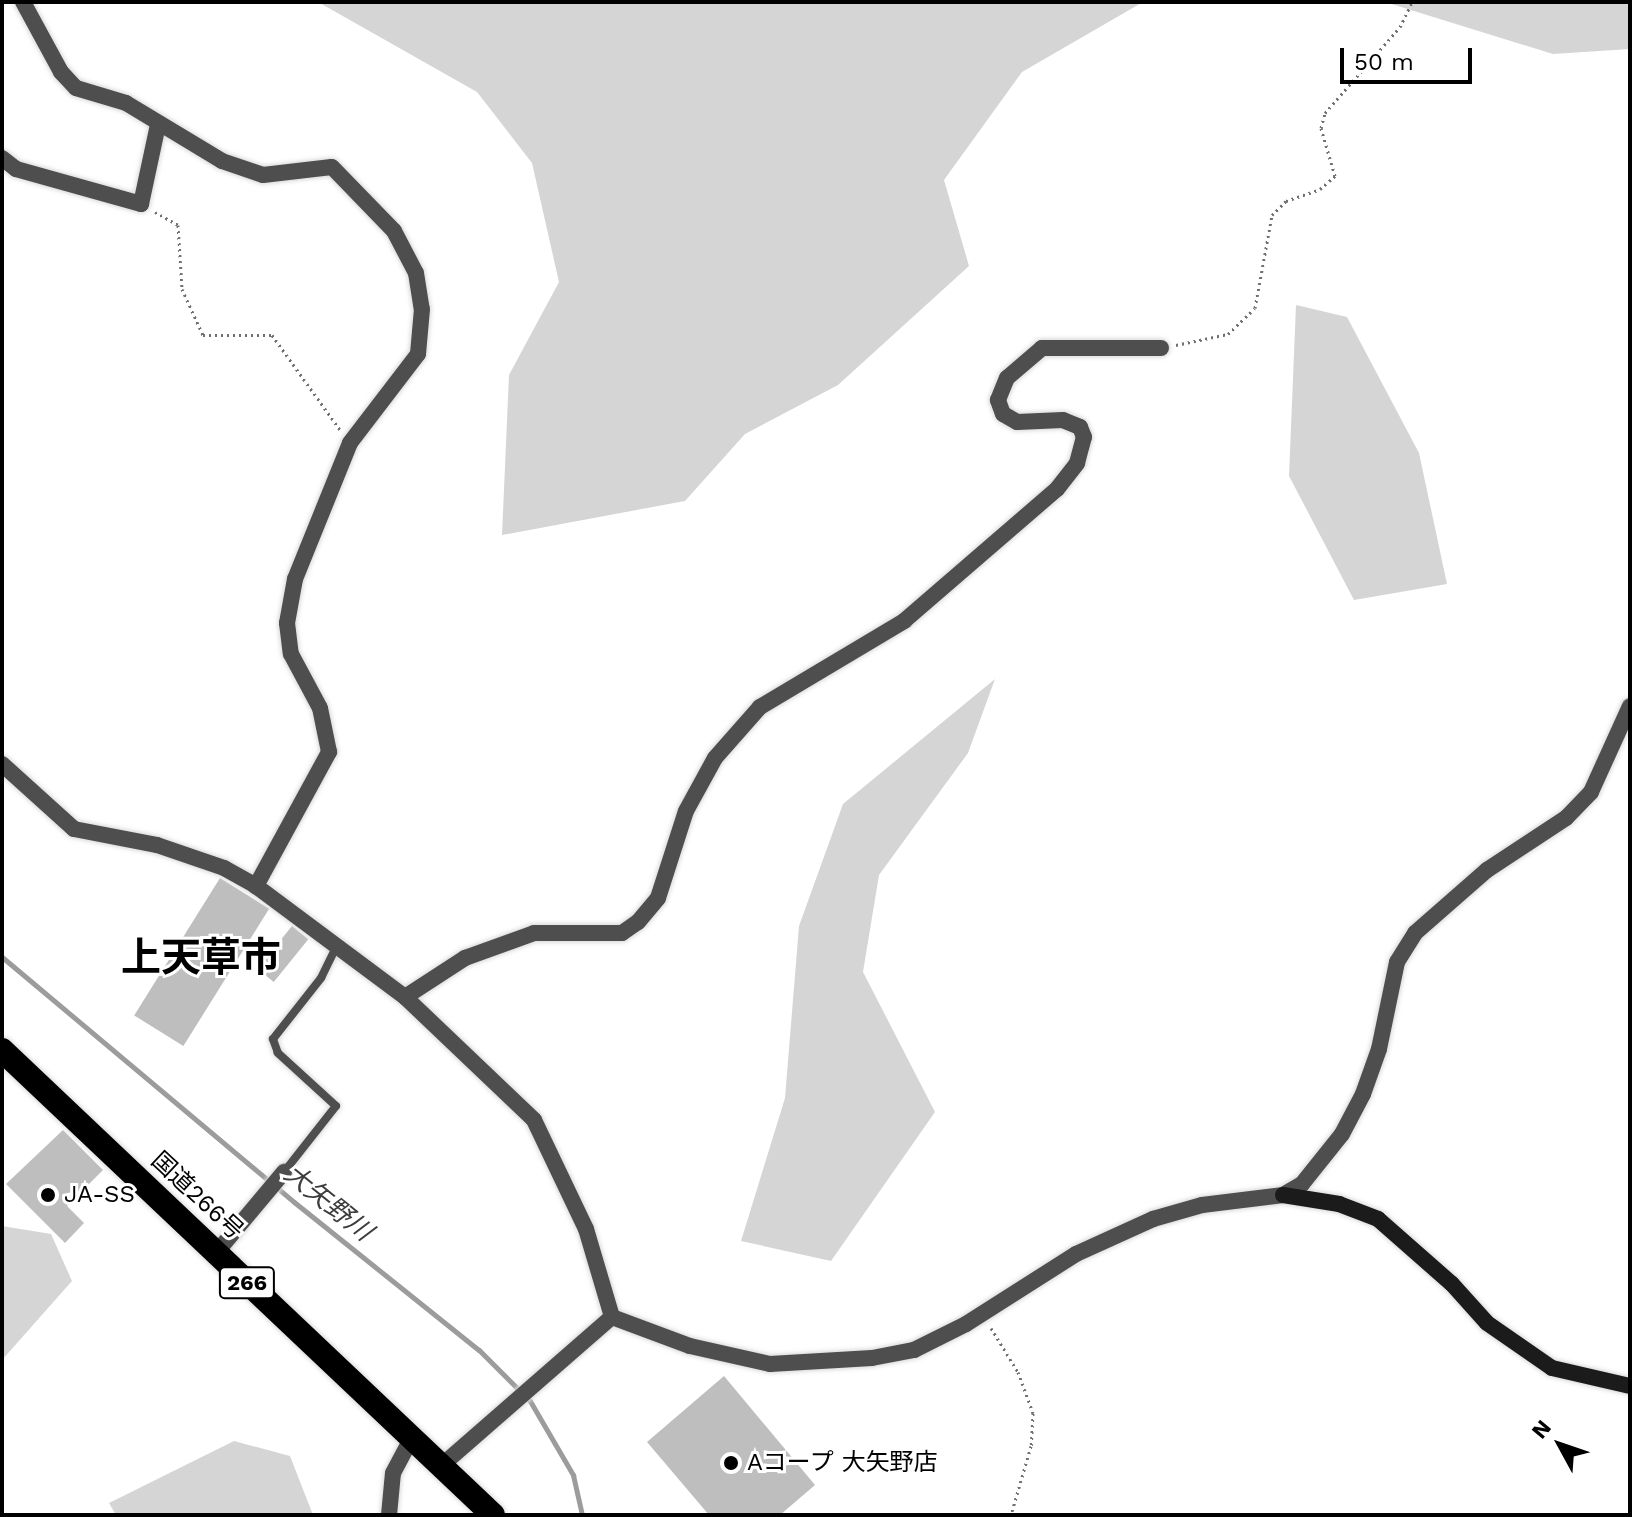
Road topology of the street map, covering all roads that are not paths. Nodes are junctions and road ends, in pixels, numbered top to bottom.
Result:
1 (23, 2) edge
2 (158, 125) junction
3 (2, 158) edge
4 (1161, 348) road end
5 (1630, 706) edge
6 (2, 764) edge
7 (256, 886) junction
8 (337, 945) junction
9 (405, 997) junction
10 (2, 1050) edge
11 (284, 1172) joint
12 (1283, 1195) junction
13 (216, 1253) junction
14 (612, 1317) junction
15 (1630, 1386) edge
16 (412, 1438) junction
17 (441, 1466) junction
18 (389, 1515) edge
19 (493, 1515) edge

1 - 2 street
2 - 3 street
2 - 7 street
4 - 9 street
5 - 12 street
6 - 7 street
7 - 8 street
8 - 9 street
8 - 11 lane
9 - 14 street
10 - 13 highway, 国道266号 / 266
11 - 13 street
12 - 14 street
12 - 15 street
13 - 16 highway, 国道266号 / 266
14 - 17 street
16 - 17 highway, 国道266号 / 266
16 - 18 street
17 - 19 highway, 国道266号 / 266

